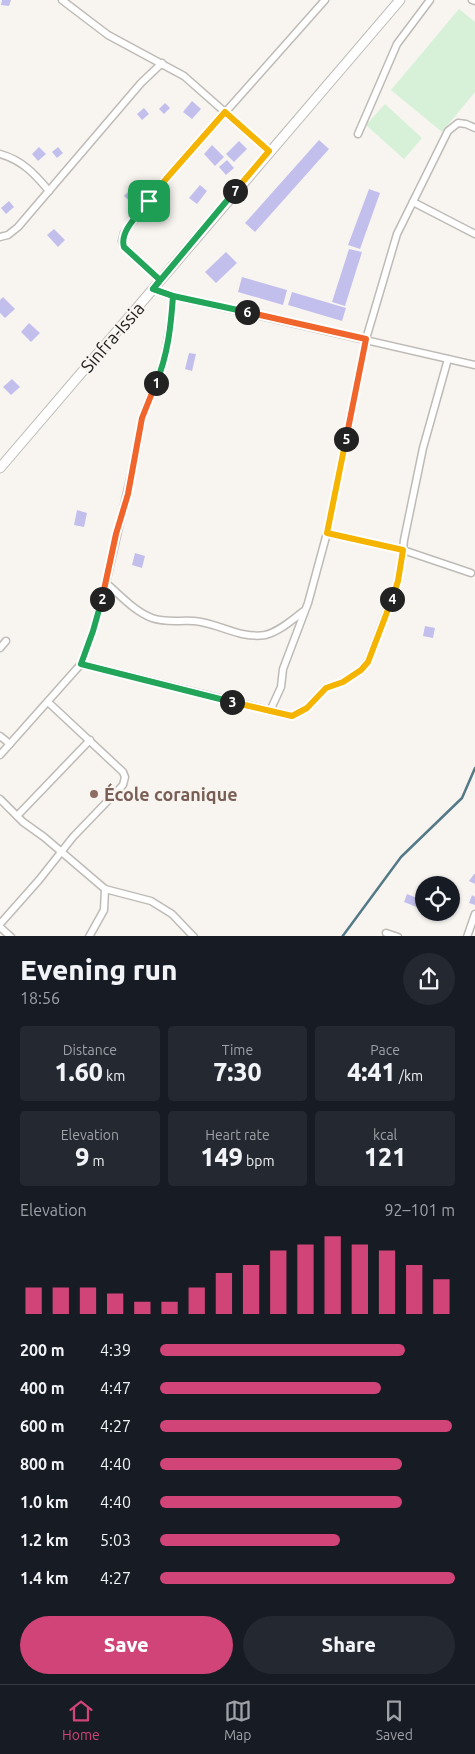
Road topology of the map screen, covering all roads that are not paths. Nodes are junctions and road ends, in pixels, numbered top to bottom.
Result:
1 (62, 0) edge
2 (324, 0) edge
3 (400, 0) edge
4 (430, 0) edge
5 (162, 63) junction
6 (225, 112) junction
7 (475, 128) edge
8 (358, 134) dead end
9 (269, 151) junction
10 (0, 154) edge
11 (49, 191) junction
12 (413, 202) junction
13 (475, 234) edge
14 (0, 237) edge
15 (160, 280) junction
16 (153, 289) junction
17 (173, 296) junction
18 (366, 339) junction
19 (448, 360) junction
20 (475, 365) edge
21 (0, 468) edge
22 (327, 533) junction
23 (403, 550) junction
24 (471, 573) dead end
25 (106, 583) junction
26 (305, 610) junction
27 (6, 641) dead end
28 (0, 648) edge
29 (81, 664) junction
30 (48, 702) junction
31 (270, 711) junction
32 (0, 736) edge
33 (90, 740) junction
34 (10, 744) junction
35 (0, 756) edge
36 (0, 799) edge
37 (17, 816) junction
38 (61, 852) junction
39 (105, 889) junction
40 (475, 914) edge
41 (0, 926) edge
42 (386, 933) dead end
43 (10, 936) edge
44 (89, 936) edge
45 (194, 936) edge
46 (398, 936) edge
47 (467, 936) edge

1 - 5 street
2 - 6 street
3 - 9 main road, Sinfra-Issia
4 - 8 street
5 - 6 street
5 - 11 street
6 - 9 street
6 - 15 street
7 - 12 street
9 - 15 main road, Sinfra-Issia
10 - 11 street
11 - 14 street
12 - 13 street
12 - 18 street
15 - 16 main road, Sinfra-Issia
16 - 17 street
16 - 21 main road, Sinfra-Issia
17 - 18 street
17 - 25 street
18 - 19 street
18 - 22 street
19 - 20 street
19 - 23 street
22 - 23 street
22 - 26 street
23 - 24 street
23 - 31 street
25 - 26 street
25 - 29 street
26 - 31 street
27 - 28 street
29 - 30 street
29 - 31 street
30 - 33 street
30 - 34 street
32 - 34 street
33 - 37 street
33 - 38 street
34 - 35 street
36 - 37 street
37 - 38 street
38 - 39 street
38 - 41 street
39 - 44 street
39 - 45 street
40 - 47 street
41 - 43 street
42 - 46 street

